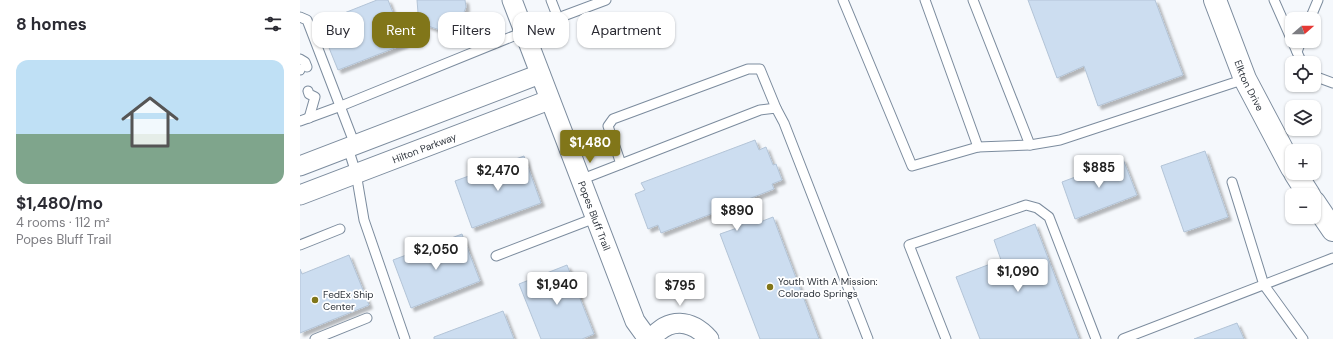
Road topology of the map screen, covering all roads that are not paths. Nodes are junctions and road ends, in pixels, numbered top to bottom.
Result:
1 (512, 0) edge
2 (551, 0) edge
3 (606, 0) edge
4 (843, 0) edge
5 (925, 0) edge
6 (973, 0) edge
7 (1215, 0) edge
8 (1274, 0) edge
9 (1318, 0) edge
10 (516, 12) edge
11 (556, 12) edge
12 (1313, 12) edge
13 (569, 14) edge
14 (300, 17) edge
15 (513, 36) edge
16 (530, 48) edge
17 (1298, 48) edge
18 (1297, 52) junction
19 (1299, 56) edge
20 (300, 59) edge
21 (302, 69) edge
22 (540, 74) junction
23 (1246, 79) junction
24 (1321, 79) edge
25 (1333, 83) edge
26 (313, 92) dead end
27 (549, 100) junction
28 (341, 106) junction
29 (776, 108) junction
30 (304, 120) edge
31 (1030, 145) junction
32 (351, 147) junction
33 (978, 147) junction
34 (1285, 154) edge
35 (621, 164) junction
36 (300, 166) edge
37 (356, 173) junction
38 (580, 180) junction
39 (1232, 182) dead end
40 (300, 195) edge
41 (1321, 212) edge
42 (595, 218) junction
43 (340, 229) dead end
44 (1333, 230) edge
45 (300, 245) edge
46 (496, 256) dead end
47 (1333, 258) edge
48 (1264, 285) junction
49 (368, 318) dead end
50 (315, 339) edge
51 (405, 339) edge
52 (648, 339) edge
53 (651, 339) edge
54 (709, 339) edge
55 (868, 339) edge
56 (946, 339) edge
57 (1096, 339) edge
58 (1123, 339) edge
59 (1303, 339) edge

1 - 10 street, Popes Bluff Trail
2 - 11 lane
3 - 13 lane
4 - 33 lane
5 - 33 lane
6 - 31 lane
7 - 23 street, Elkton Drive
8 - 18 lane
9 - 12 lane
14 - 28 lane
15 - 28 lane
16 - 22 street, Popes Bluff Trail
17 - 18 lane
18 - 19 lane
20 - 21 lane
22 - 27 street, Popes Bluff Trail
22 - 32 street
23 - 31 lane
23 - 34 street, Elkton Drive
24 - 25 lane
26 - 30 lane
27 - 37 street, Hilton Parkway
27 - 38 street, Popes Bluff Trail
28 - 30 lane
28 - 32 lane
29 - 35 lane
29 - 35 lane
29 - 55 lane
31 - 33 lane
32 - 36 street
32 - 37 lane
35 - 38 lane
37 - 40 street, Hilton Parkway
37 - 51 lane
38 - 42 street, Popes Bluff Trail
39 - 48 lane
41 - 44 street
42 - 46 lane
42 - 52 street, Popes Bluff Trail
43 - 45 lane
47 - 48 lane
48 - 58 lane
48 - 59 lane
49 - 50 lane
53 - 54 street
56 - 57 lane

